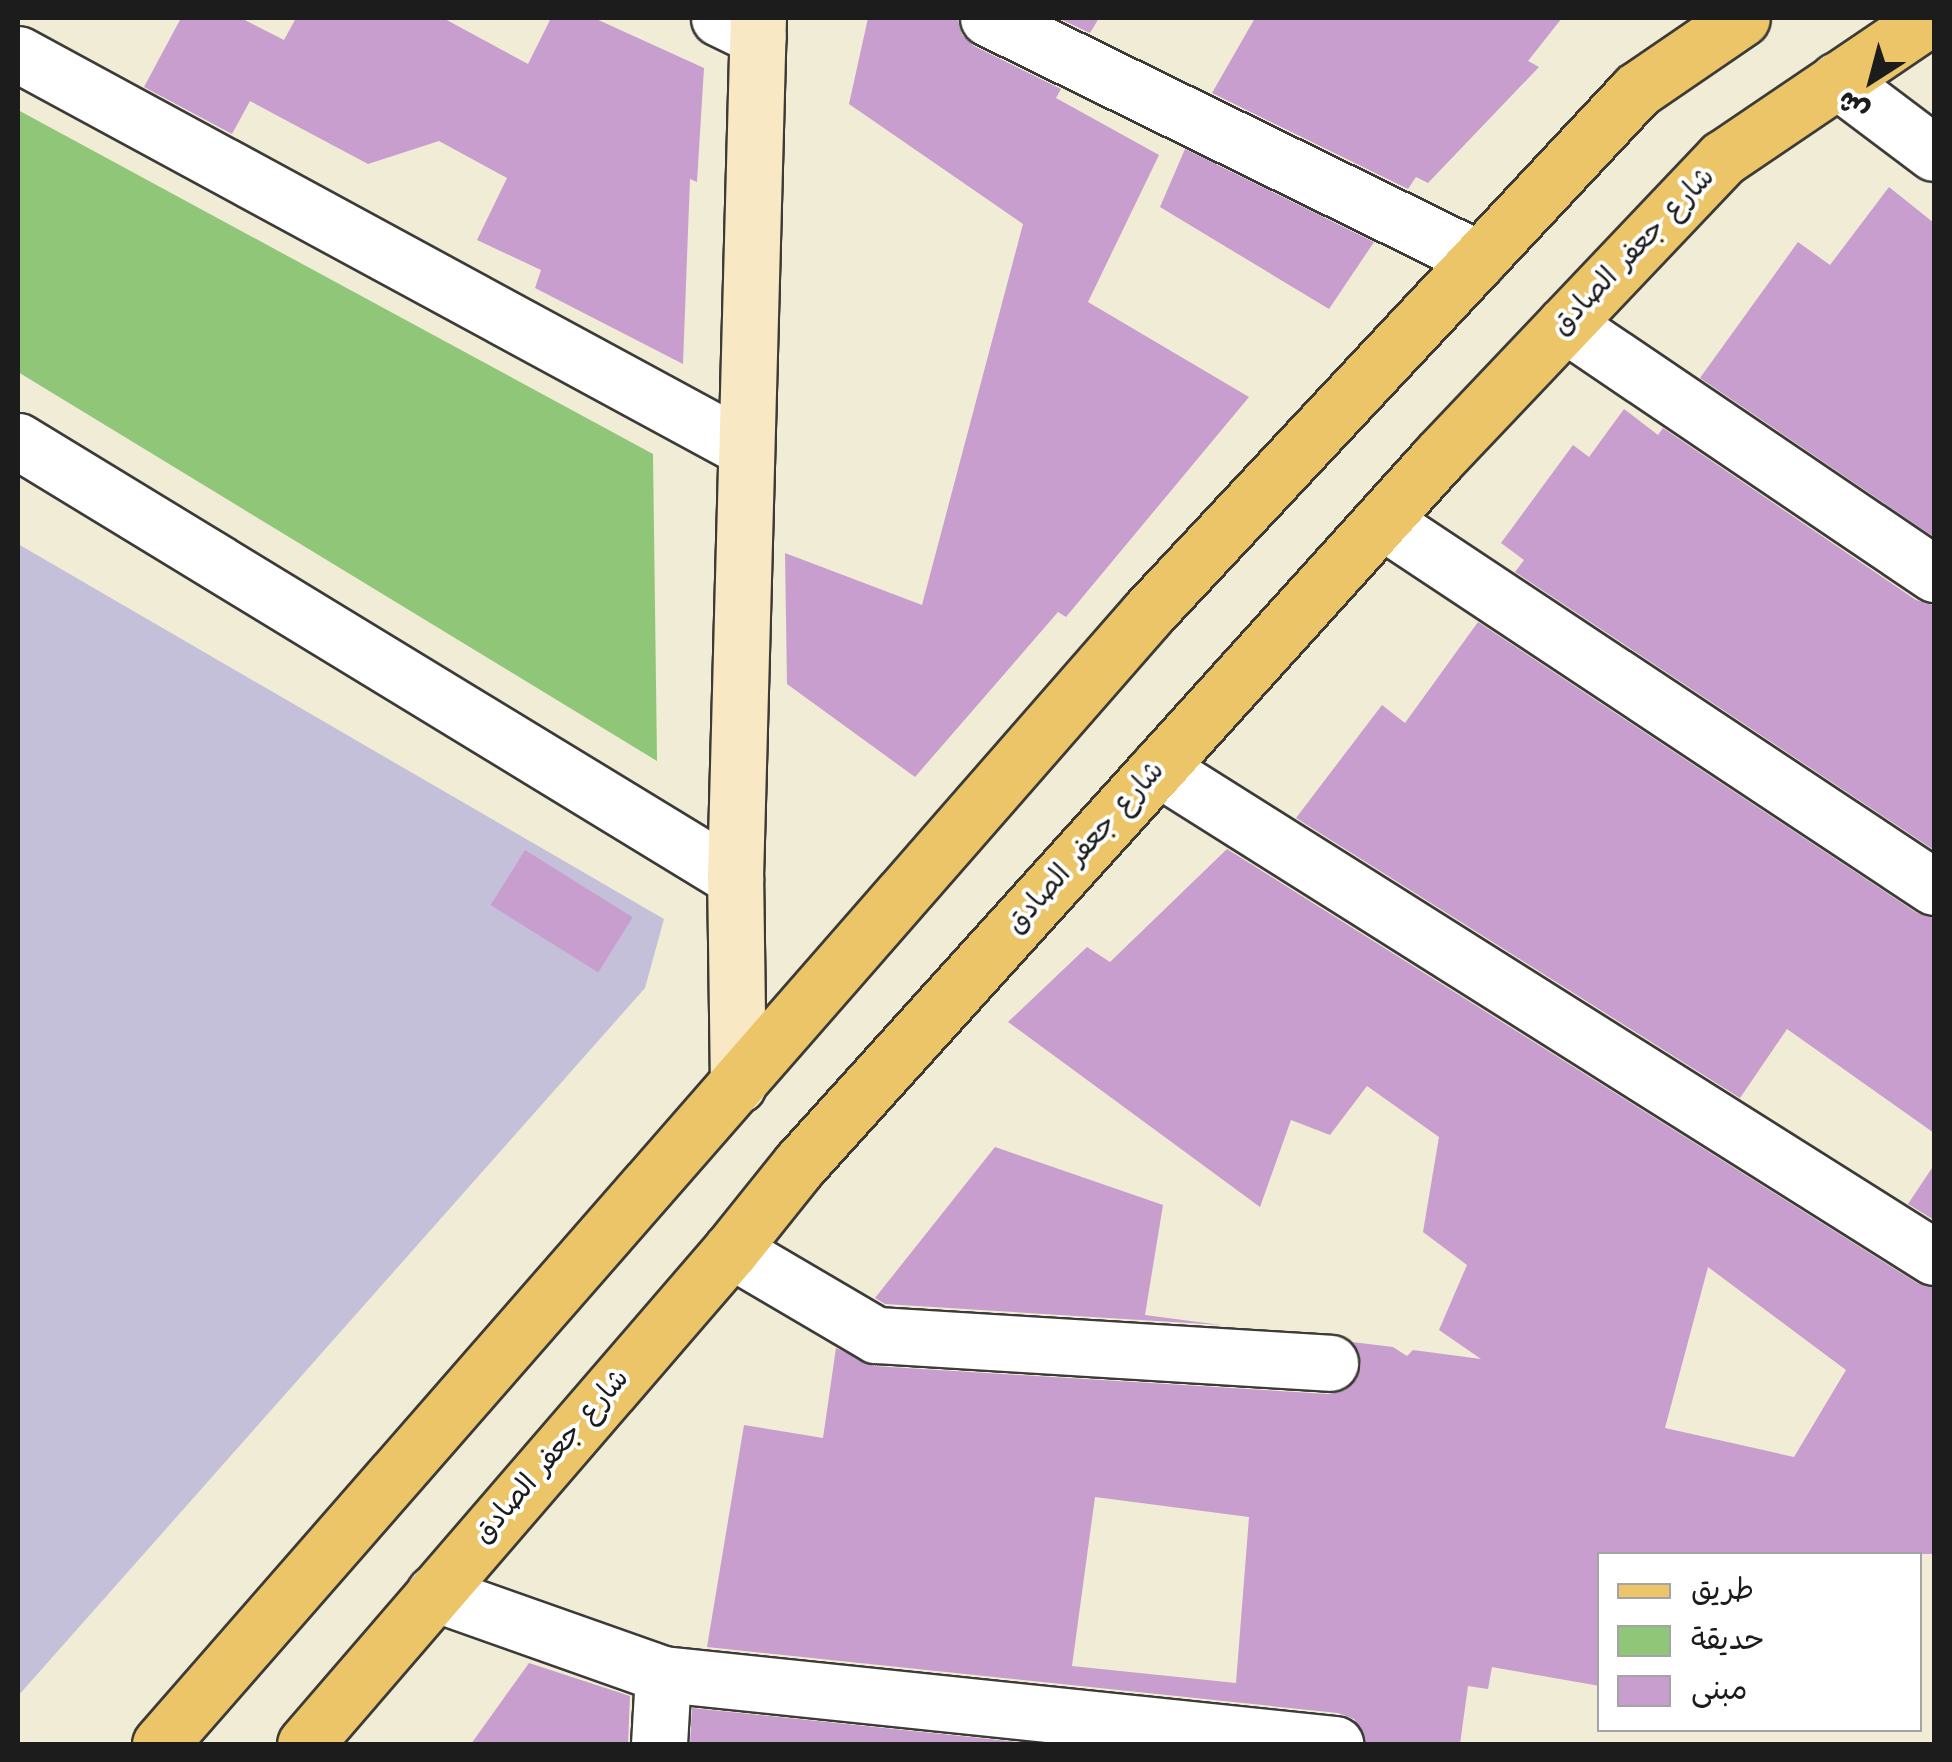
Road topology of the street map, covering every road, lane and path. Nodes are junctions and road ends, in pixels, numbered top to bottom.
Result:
1 (988, 18) edge
2 (1930, 18) edge
3 (1726, 21) edge
4 (745, 24) edge
5 (18, 54) edge
6 (1838, 80) junction
7 (1934, 153) edge
8 (1479, 259) junction
9 (1565, 324) junction
10 (18, 441) edge
11 (746, 449) junction
12 (1382, 521) junction
13 (1934, 574) edge
14 (1158, 768) junction
15 (734, 878) junction
16 (1934, 887) edge
17 (738, 1085) junction
18 (732, 1250) junction
19 (1934, 1258) edge
20 (1330, 1363) dead end
21 (434, 1592) junction
22 (663, 1674) junction
23 (160, 1744) edge
24 (305, 1744) edge
25 (659, 1744) edge
26 (1334, 1744) edge

1 - 8 street
2 - 6 main road, شارع جعفر الصادق
3 - 8 main road
4 - 11 street
5 - 11 street
6 - 7 street
6 - 9 main road, شارع جعفر الصادق
8 - 17 main road
9 - 12 main road, شارع جعفر الصادق
9 - 13 street
10 - 15 street
11 - 15 street
12 - 14 main road, شارع جعفر الصادق
12 - 16 street
14 - 18 main road, شارع جعفر الصادق
14 - 19 street
15 - 17 street
17 - 23 main road
18 - 20 street
18 - 21 main road, شارع جعفر الصادق
21 - 22 street
21 - 24 main road, شارع جعفر الصادق
22 - 25 street
22 - 26 street

